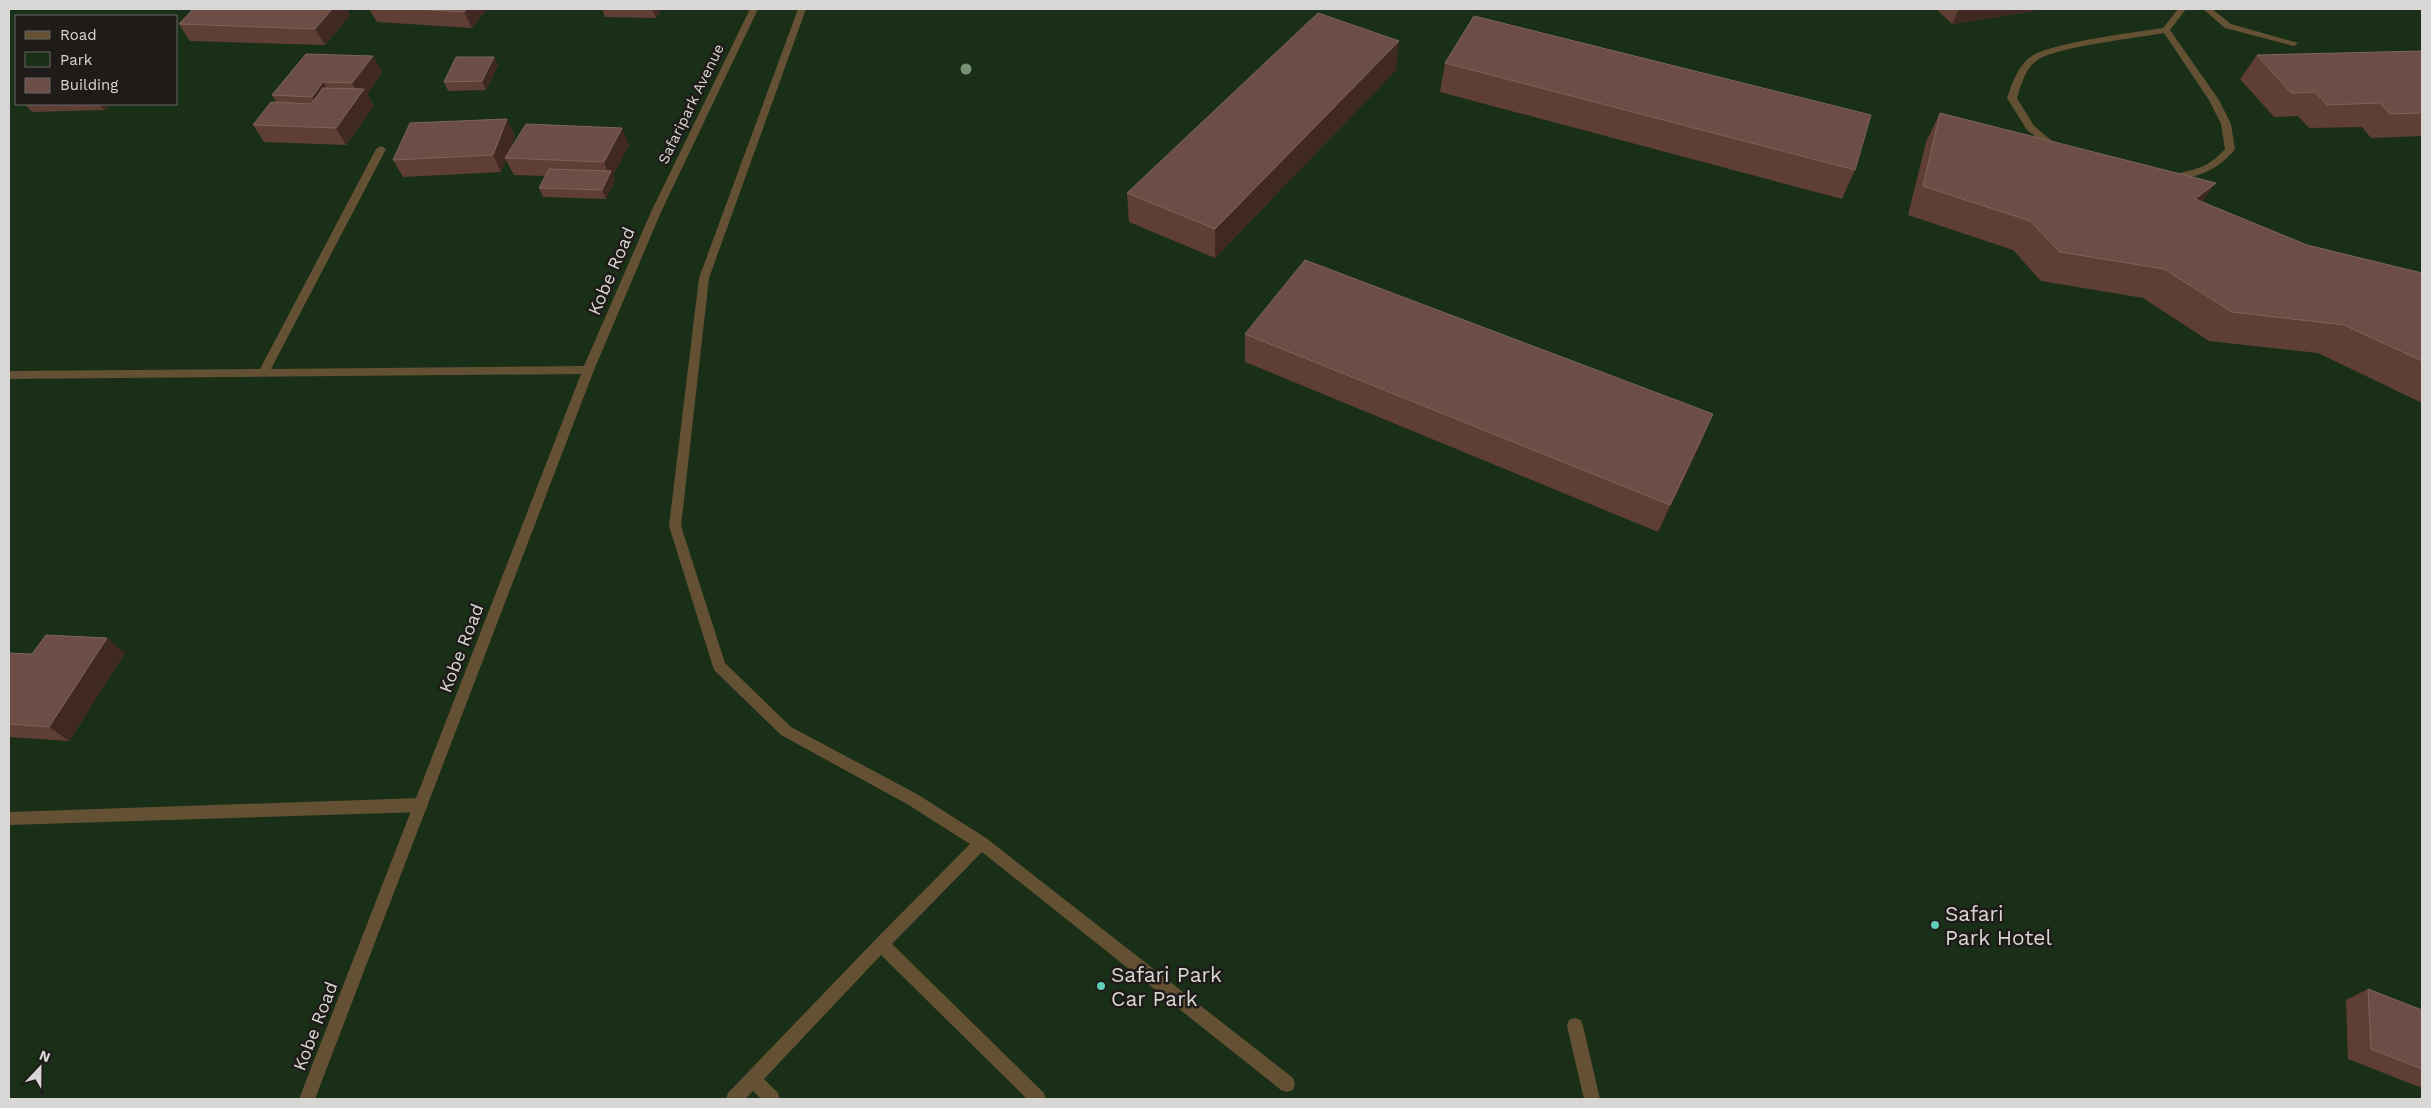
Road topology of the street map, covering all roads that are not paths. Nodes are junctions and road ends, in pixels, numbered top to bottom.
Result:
1 (754, 9) edge
2 (802, 9) edge
3 (2182, 9) edge
4 (2207, 9) edge
5 (2166, 30) junction
6 (2294, 43) dead end
7 (381, 150) dead end
8 (2068, 153) edge
9 (2163, 179) edge
10 (656, 212) joint
11 (588, 370) junction
12 (264, 372) junction
13 (9, 375) edge
14 (421, 805) junction
15 (9, 819) edge
16 (981, 843) junction
17 (881, 944) junction
18 (1575, 1026) dead end
19 (754, 1080) junction
20 (1287, 1084) dead end
21 (307, 1099) edge
22 (734, 1099) edge
23 (772, 1099) edge
24 (1038, 1099) edge
25 (1592, 1099) edge

1 - 10 street, Safaripark Avenue
2 - 16 street
3 - 5 street
4 - 6 street
5 - 8 street
5 - 9 street
7 - 12 street
10 - 11 street, Kobe Road
11 - 12 street
11 - 14 street, Kobe Road
12 - 13 street
14 - 15 street
14 - 21 street, Kobe Road
16 - 17 street
16 - 20 street
17 - 19 street
17 - 24 street
18 - 25 street
19 - 22 street
19 - 23 street

